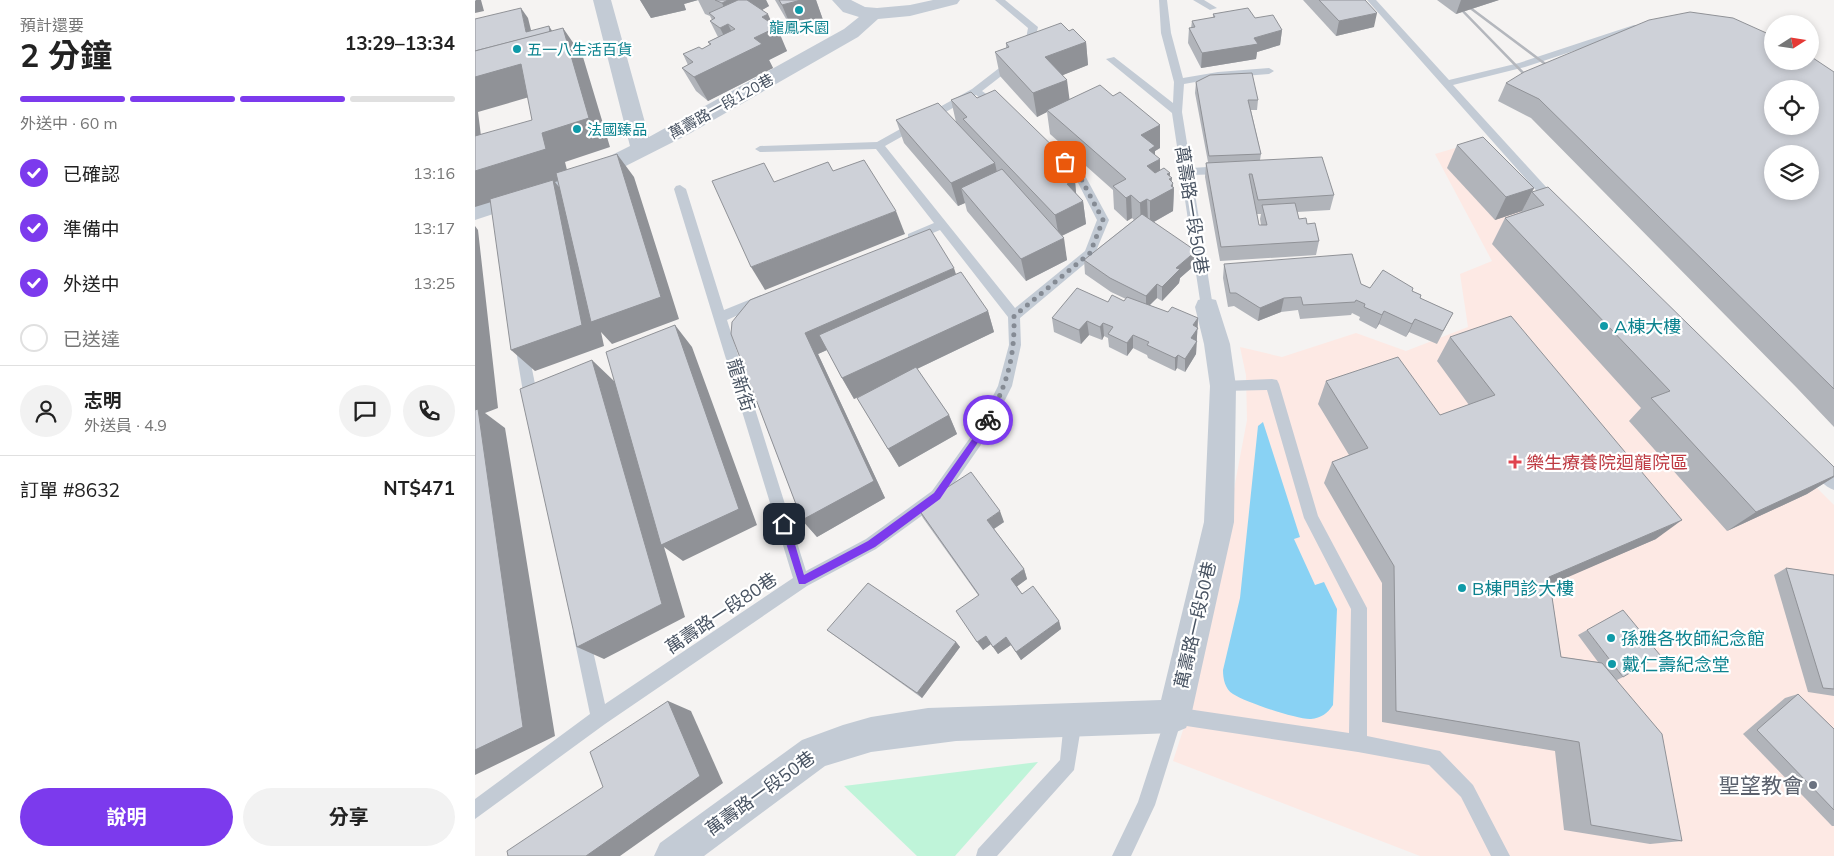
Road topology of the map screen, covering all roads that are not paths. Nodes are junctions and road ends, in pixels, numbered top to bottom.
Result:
1 (602, 0) edge
2 (841, 0) edge
3 (951, 0) edge
4 (999, 0) edge
5 (1163, 0) edge
6 (1197, 0) edge
7 (1371, 0) edge
8 (1213, 8) dead end
9 (873, 14) junction
10 (1652, 23) edge
11 (1111, 60) dead end
12 (1522, 65) junction
13 (1269, 71) dead end
14 (1535, 74) edge
15 (1179, 82) junction
16 (1446, 84) junction
17 (975, 91) junction
18 (1177, 112) junction
19 (1012, 117) edge
20 (1041, 140) edge
21 (879, 145) junction
22 (760, 149) dead end
23 (642, 150) junction
24 (1233, 170) edge
25 (1185, 172) junction
26 (680, 189) dead end
27 (1560, 209) edge
28 (489, 214) edge
29 (942, 224) junction
30 (905, 240) edge
31 (776, 294) edge
32 (1207, 307) joint
33 (1014, 316) junction
34 (721, 317) junction
35 (518, 329) edge
36 (1223, 386) junction
37 (535, 416) edge
38 (1806, 456) edge
39 (1834, 484) edge
40 (802, 581) junction
41 (578, 620) edge
42 (1174, 716) junction
43 (599, 718) junction
44 (1073, 721) junction
45 (1358, 743) junction
46 (475, 810) edge
47 (673, 856) edge
48 (985, 856) edge
49 (1121, 856) edge
50 (1501, 856) edge

1 - 23 street
2 - 9 street
3 - 9 street
4 - 17 lane
5 - 15 lane, 萬壽路一段50巷
6 - 8 lane
7 - 16 lane
9 - 23 street, 萬壽路一段120巷
10 - 12 lane
11 - 18 lane
12 - 14 lane
12 - 16 lane
13 - 15 lane
15 - 18 lane, 萬壽路一段50巷
16 - 27 lane
17 - 19 lane
17 - 21 lane
18 - 25 lane, 萬壽路一段50巷
20 - 33 lane
21 - 22 lane
21 - 29 lane
23 - 28 street, 萬壽路一段120巷
24 - 25 lane
25 - 32 lane, 萬壽路一段50巷
26 - 34 lane, 龍新街
29 - 30 lane
29 - 33 lane
31 - 34 lane
32 - 36 street, 萬壽路一段50巷
33 - 40 lane, 萬壽路一段80巷
34 - 40 lane, 龍新街
35 - 37 lane
36 - 42 street, 萬壽路一段50巷
36 - 45 lane
38 - 39 lane
40 - 43 lane, 萬壽路一段80巷
41 - 43 lane
42 - 44 street, 萬壽路一段50巷
42 - 45 lane
42 - 49 lane
43 - 46 lane, 萬壽路一段80巷
44 - 47 street, 萬壽路一段50巷
44 - 48 lane
45 - 50 lane

